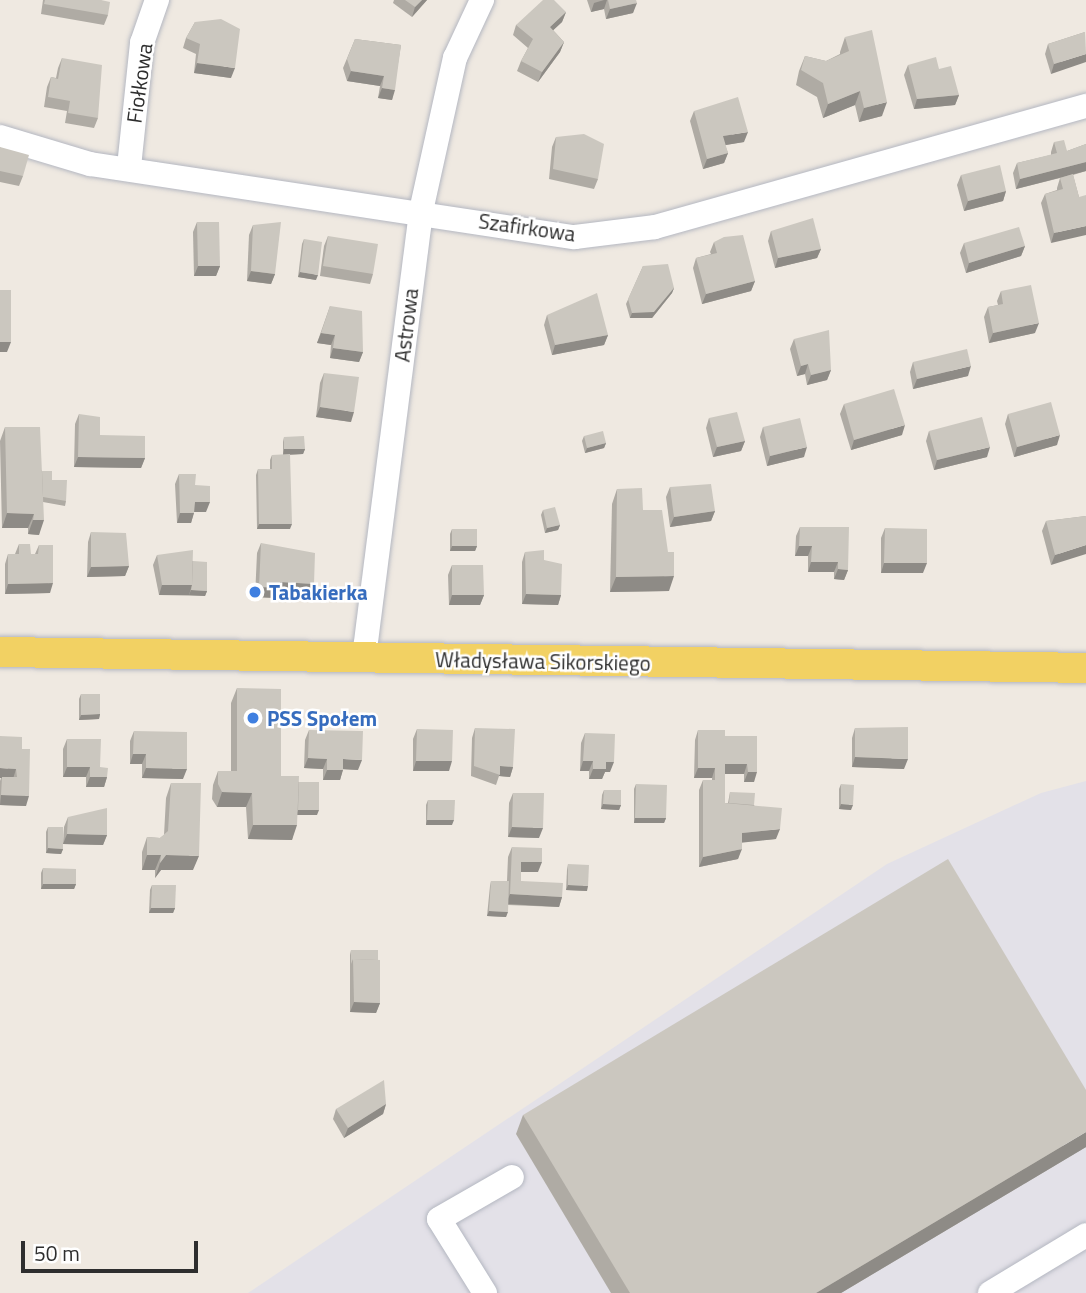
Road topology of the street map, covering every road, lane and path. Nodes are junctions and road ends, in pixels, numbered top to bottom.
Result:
1 (157, 0) edge
2 (482, 0) edge
3 (1086, 106) edge
4 (0, 137) edge
5 (129, 167) junction
6 (421, 211) junction
7 (0, 652) edge
8 (364, 657) junction
9 (1086, 668) edge
10 (512, 1177) dead end
11 (1086, 1235) edge
12 (485, 1293) edge
13 (990, 1293) edge

1 - 5 street, Fiołkowa
2 - 6 street, Astrowa
3 - 6 street, Szafirkowa
4 - 5 street, Szafirkowa
5 - 6 street, Szafirkowa
6 - 8 street, Astrowa
7 - 8 main road, Władysława Sikorskiego
8 - 9 main road, Władysława Sikorskiego
10 - 12 street
11 - 13 street

